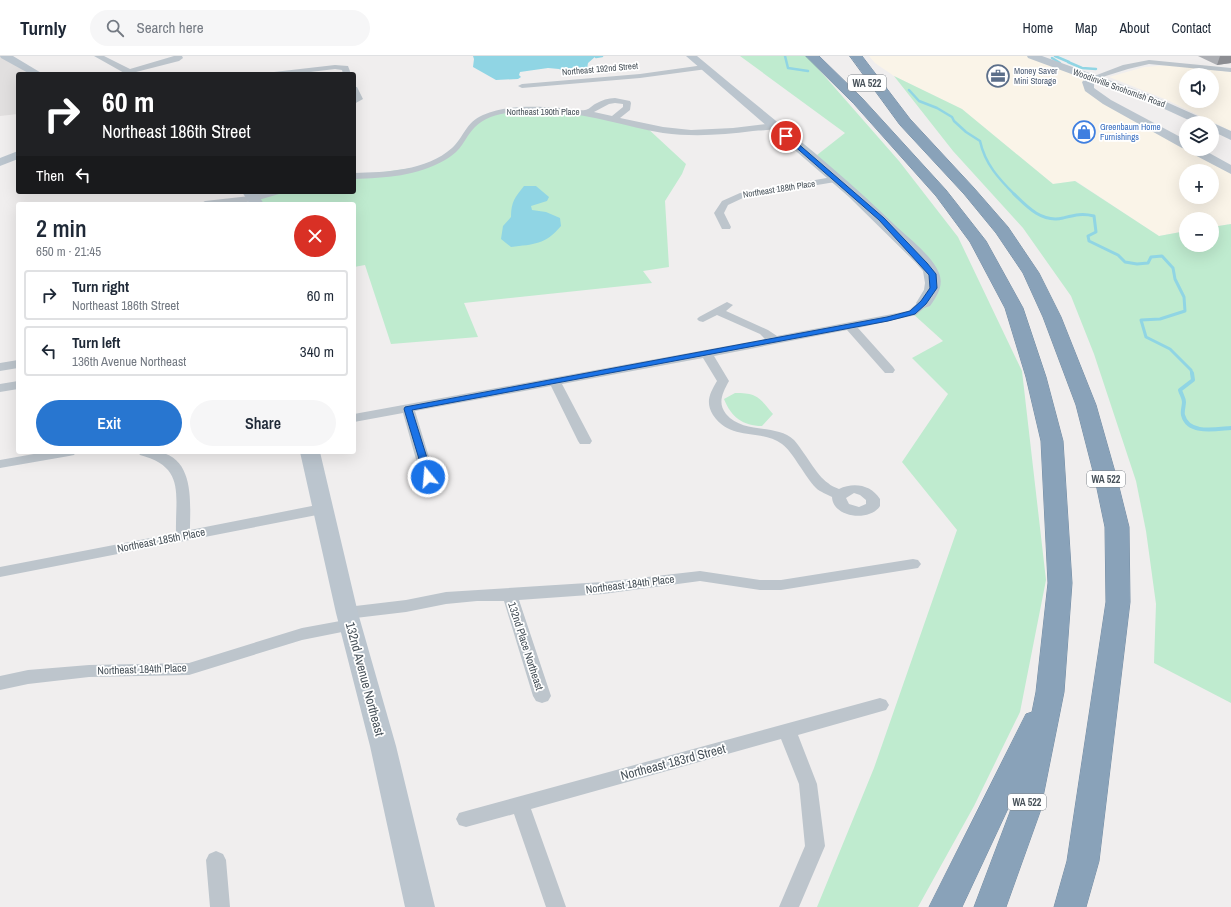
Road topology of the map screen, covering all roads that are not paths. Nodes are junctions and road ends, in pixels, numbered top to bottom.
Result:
1 (5, 56) edge
2 (98, 56) edge
3 (170, 56) edge
4 (178, 56) edge
5 (691, 56) edge
6 (812, 56) edge
7 (823, 56) edge
8 (1032, 56) edge
9 (851, 59) edge
10 (704, 67) junction
11 (120, 68) junction
12 (1231, 70) edge
13 (34, 72) edge
14 (130, 72) edge
15 (135, 72) edge
16 (289, 72) edge
17 (346, 72) edge
18 (1093, 78) junction
19 (522, 86) dead end
20 (1124, 89) junction
21 (356, 93) edge
22 (1097, 95) junction
23 (356, 101) edge
24 (858, 101) junction
25 (587, 113) junction
26 (1190, 116) edge
27 (613, 119) junction
28 (775, 126) junction
29 (1219, 130) edge
30 (1231, 136) edge
31 (1179, 141) edge
32 (16, 156) edge
33 (1206, 156) edge
34 (0, 162) edge
35 (1231, 170) edge
36 (356, 173) edge
37 (838, 180) junction
38 (269, 194) edge
39 (254, 198) edge
40 (221, 202) edge
41 (726, 227) dead end
42 (924, 303) joint
43 (727, 304) dead end
44 (716, 311) junction
45 (703, 319) dead end
46 (850, 326) junction
47 (774, 340) junction
48 (706, 353) junction
49 (16, 364) edge
50 (0, 367) edge
51 (889, 370) dead end
52 (555, 382) junction
53 (16, 385) edge
54 (0, 388) edge
55 (408, 409) junction
56 (356, 418) edge
57 (585, 441) dead end
58 (58, 454) edge
59 (152, 454) edge
60 (310, 454) edge
61 (0, 464) edge
62 (428, 477) dead end
63 (840, 494) dead end
64 (322, 509) junction
65 (183, 536) junction
66 (913, 564) dead end
67 (0, 572) edge
68 (510, 596) junction
69 (349, 619) junction
70 (0, 683) edge
71 (1050, 692) junction
72 (542, 696) dead end
73 (880, 705) dead end
74 (787, 731) junction
75 (520, 805) junction
76 (466, 819) dead end
77 (216, 860) dead end
78 (220, 907) edge
79 (420, 907) edge
80 (556, 907) edge
81 (789, 907) edge
82 (945, 907) edge
83 (990, 907) edge
84 (1070, 907) edge

1 - 13 street
2 - 11 street
3 - 11 street
4 - 15 street
5 - 10 street
6 - 24 highway
7 - 24 highway, WA 522
8 - 18 street, Woodinville Snohomish Road
9 - 84 highway, WA 522
10 - 19 street, Northeast 192nd Street
10 - 28 street
11 - 14 street
12 - 18 street
16 - 17 street
18 - 20 street, Woodinville Snohomish Road
18 - 22 street
20 - 22 street
20 - 26 street, Woodinville Snohomish Road
21 - 23 street
22 - 31 street
24 - 71 highway, WA 522
25 - 27 street, Northeast 190th Place
25 - 27 street
25 - 36 street, Northeast 190th Place
27 - 28 street, Northeast 190th Place
28 - 37 street
29 - 30 street
32 - 34 street
33 - 35 street
37 - 41 street, Northeast 188th Place
37 - 42 street
38 - 39 street
39 - 40 street
42 - 46 street
43 - 44 street
44 - 45 street
44 - 47 street
46 - 47 street
46 - 51 street
47 - 48 street
48 - 52 street
48 - 63 street
49 - 50 street
52 - 55 street
52 - 57 street
53 - 54 street
55 - 56 street
55 - 62 street
58 - 61 street
59 - 65 street
60 - 64 street, 132nd Avenue Northeast
64 - 65 street, Northeast 185th Place
64 - 69 street, 132nd Avenue Northeast
65 - 67 street, Northeast 185th Place
66 - 68 street, Northeast 184th Place
68 - 69 street, Northeast 184th Place
68 - 72 street, 132nd Place Northeast
69 - 70 street, Northeast 184th Place
69 - 79 street, 132nd Avenue Northeast
71 - 82 highway
71 - 83 highway, WA 522
73 - 74 street, Northeast 183rd Street
74 - 75 street, Northeast 183rd Street
74 - 81 street
75 - 76 street, Northeast 183rd Street
75 - 80 street
77 - 78 street

